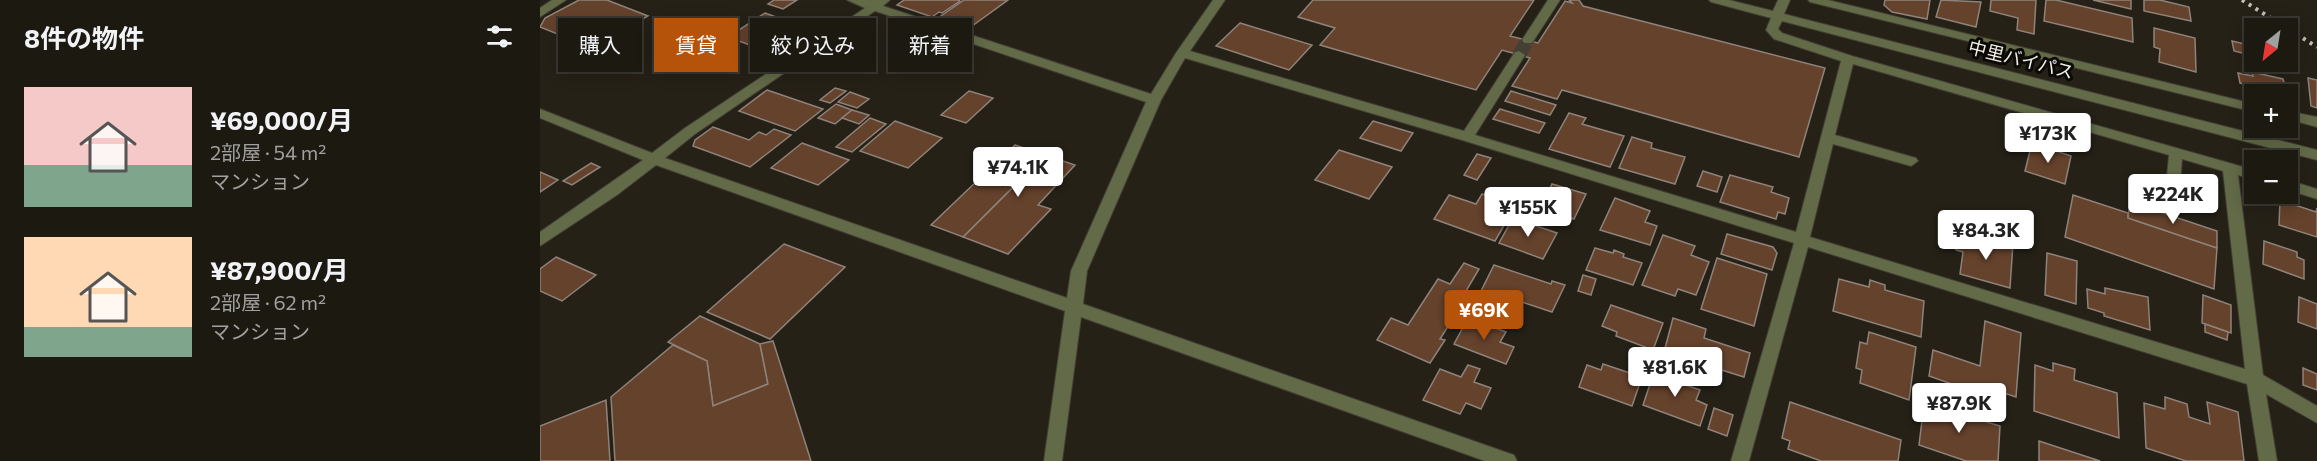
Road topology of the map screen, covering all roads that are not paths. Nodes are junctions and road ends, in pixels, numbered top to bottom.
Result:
1 (560, 0) edge
2 (853, 0) edge
3 (1219, 0) edge
4 (1554, 0) edge
5 (1716, 0) edge
6 (1784, 0) edge
7 (1814, 0) edge
8 (879, 3) edge
9 (1860, 5) edge
10 (540, 13) edge
11 (1777, 16) junction
12 (1528, 40) tunnel mouth
13 (1182, 53) junction
14 (1519, 55) tunnel mouth
15 (1848, 59) junction
16 (1155, 100) junction
17 (2244, 105) edge
18 (540, 113) edge
19 (2298, 118) edge
20 (2317, 122) edge
21 (1467, 137) junction
22 (1828, 138) junction
23 (2176, 152) junction
24 (2317, 155) edge
25 (654, 159) junction
26 (1911, 161) dead end
27 (2230, 168) junction
28 (2244, 172) edge
29 (2173, 186) dead end
30 (2298, 188) edge
31 (2317, 194) edge
32 (540, 240) edge
33 (1802, 240) junction
34 (1073, 308) junction
35 (2255, 379) junction
36 (2317, 416) edge
37 (1053, 461) edge
38 (1508, 461) edge
39 (1740, 461) edge
40 (2268, 461) edge

1 - 10 street
2 - 8 street
3 - 13 street
4 - 12 street
5 - 11 street, 中里バイパス
6 - 11 street
7 - 9 street
8 - 16 street
8 - 25 street
9 - 17 street
11 - 15 street
11 - 24 street, 中里バイパス
13 - 16 street
13 - 21 street
14 - 21 street
15 - 22 street
15 - 23 street
16 - 34 street
18 - 25 street
19 - 20 street
21 - 33 street
22 - 26 street
22 - 33 street
23 - 27 street
23 - 29 street
25 - 32 street
25 - 34 street
27 - 28 street
27 - 35 street
30 - 31 street
33 - 35 street
33 - 39 street
34 - 37 street
34 - 38 street
35 - 36 street
35 - 40 street

